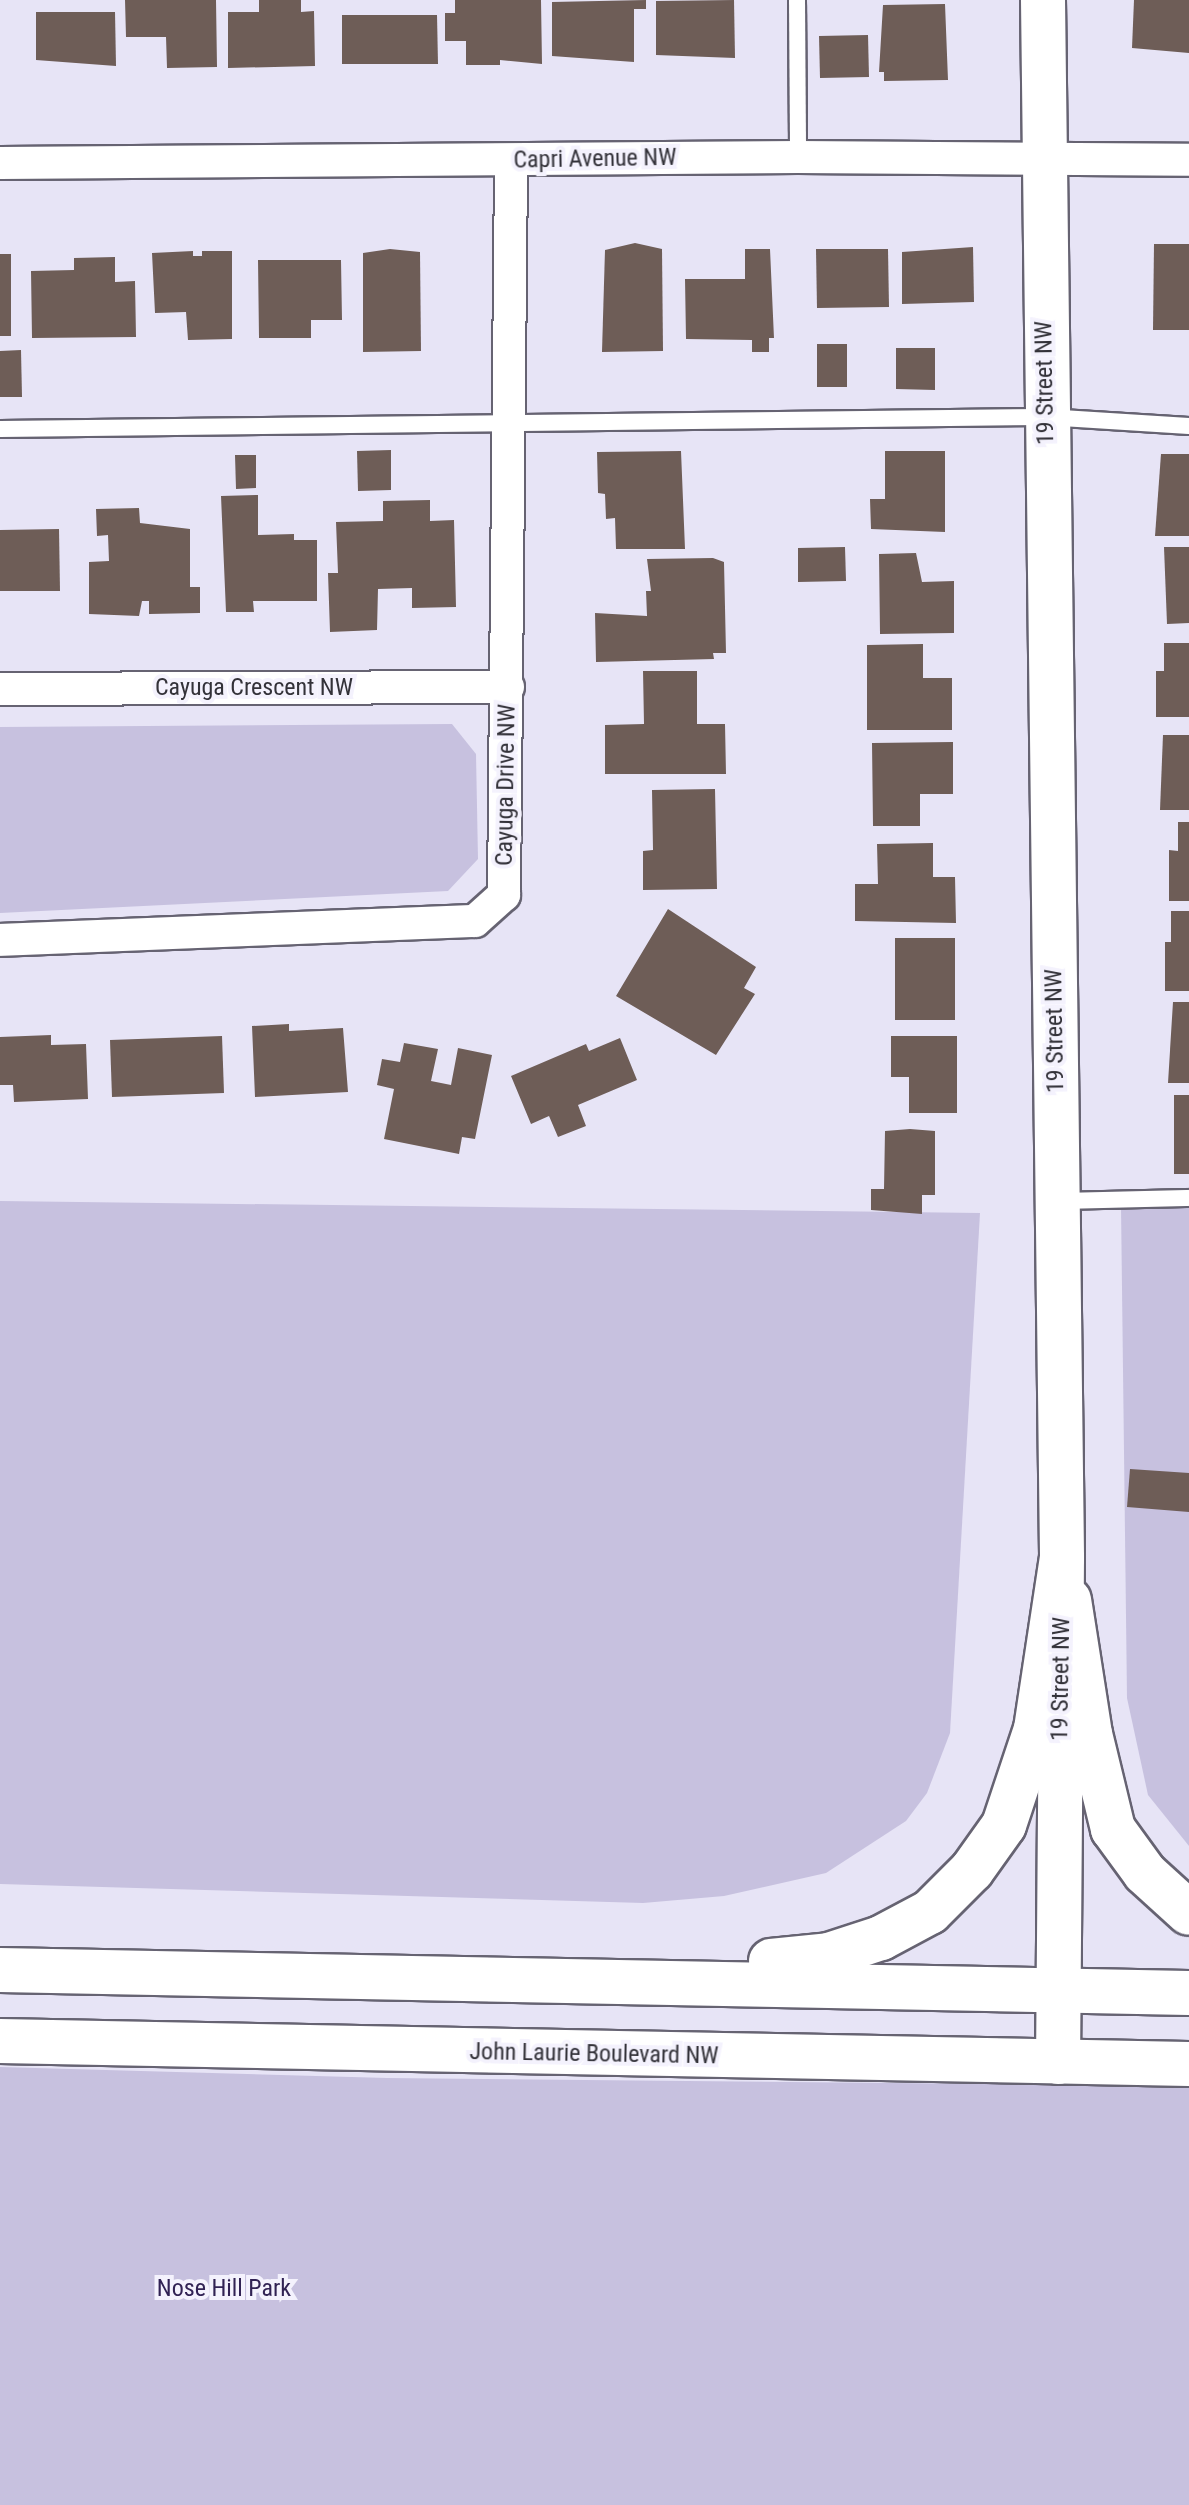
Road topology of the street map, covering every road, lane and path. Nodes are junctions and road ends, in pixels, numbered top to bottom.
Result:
1 (797, 0) edge
2 (1043, 0) edge
3 (798, 157) junction
4 (1043, 157) junction
5 (511, 160) junction
6 (1189, 160) edge
7 (0, 163) edge
8 (1046, 417) junction
9 (508, 424) junction
10 (1189, 426) edge
11 (0, 429) edge
12 (508, 687) junction
13 (0, 689) edge
14 (0, 940) edge
15 (1189, 1198) edge
16 (1057, 1201) junction
17 (1062, 1558) junction
18 (1189, 1913) edge
19 (0, 1970) edge
20 (560, 1980) junction
21 (1060, 1991) junction
22 (1189, 1993) edge
23 (0, 2041) edge
24 (1058, 2062) junction
25 (1189, 2064) edge

1 - 3 lane
2 - 4 main road, 19 Street NW
3 - 4 street, Capri Avenue NW
3 - 5 street, Capri Avenue NW
4 - 6 street, Capri Avenue NW
4 - 8 main road, 19 Street NW
5 - 7 street, Capri Avenue NW
5 - 9 street, Cayuga Drive NW
8 - 9 lane
8 - 10 lane
8 - 16 main road, 19 Street NW
9 - 11 lane
9 - 12 street, Cayuga Drive NW
12 - 13 street, Cayuga Crescent NW
12 - 14 street, Cayuga Drive NW
15 - 16 lane
16 - 17 main road, 19 Street NW
17 - 18 main road
17 - 20 main road
17 - 21 main road, 19 Street NW
19 - 20 main road
20 - 21 main road
21 - 22 main road
21 - 24 main road, 19 Street NW
23 - 24 main road, John Laurie Boulevard NW
24 - 25 main road, John Laurie Boulevard NW

